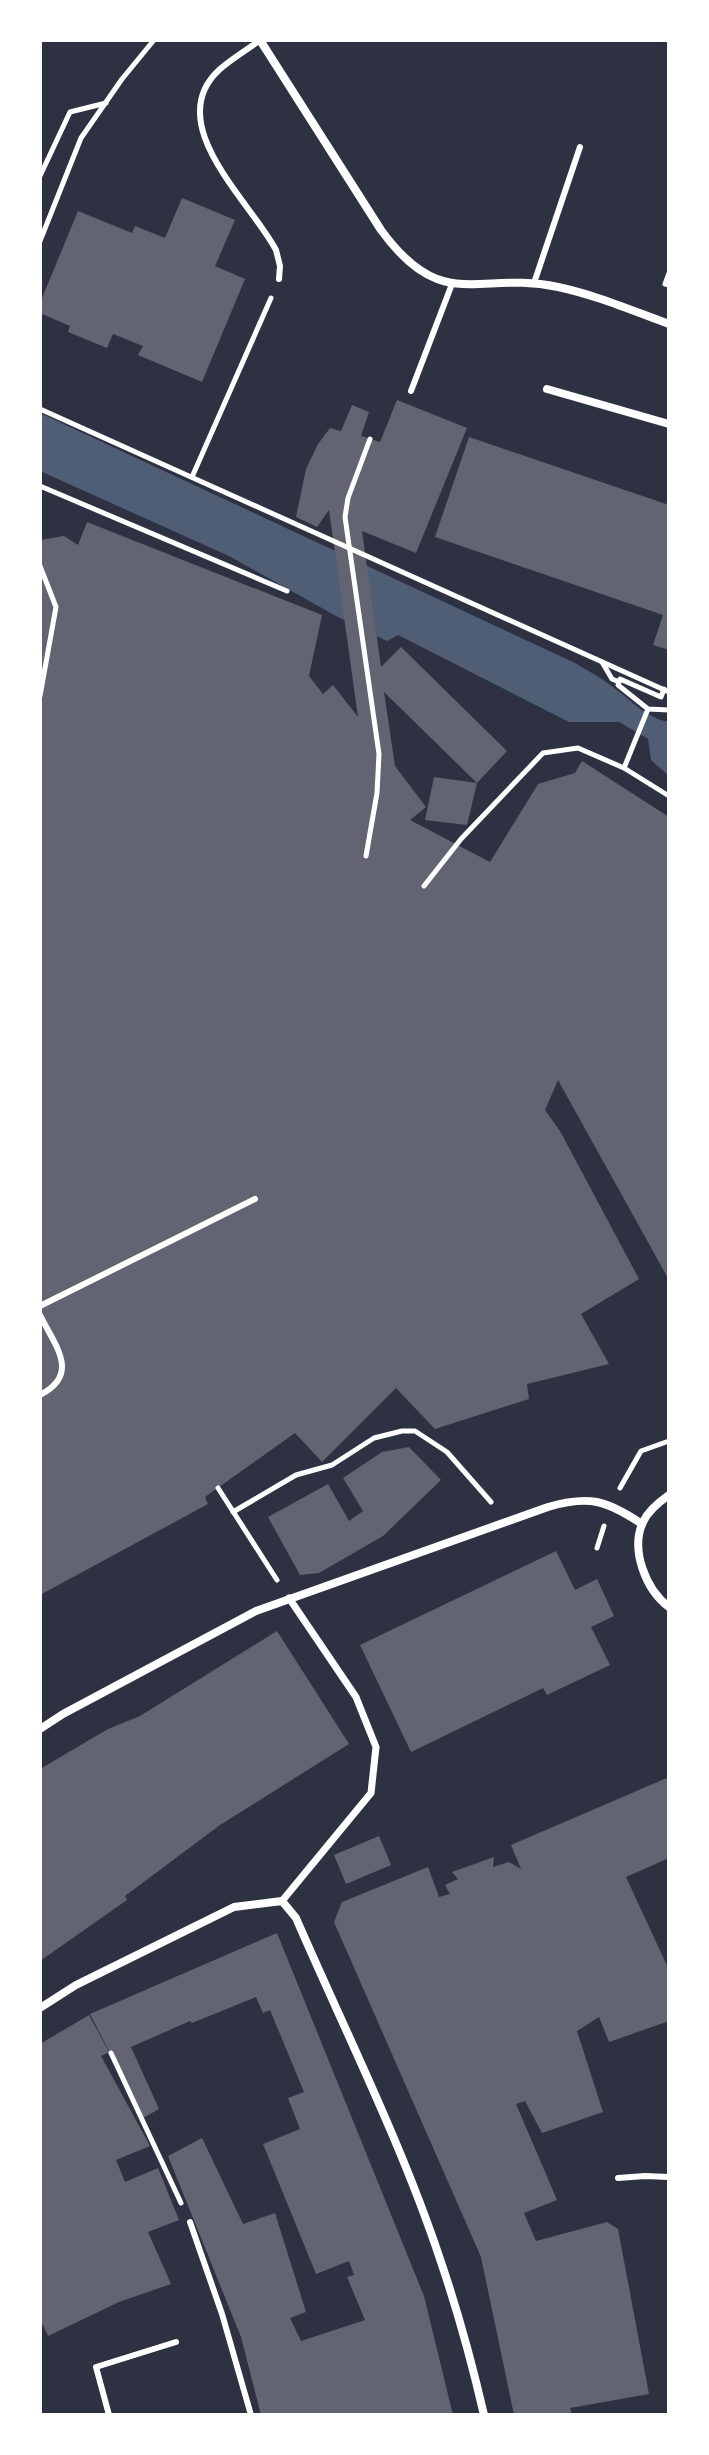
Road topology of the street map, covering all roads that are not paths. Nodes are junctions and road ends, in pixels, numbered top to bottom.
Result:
1 (260, 40) edge
2 (580, 147) dead end
3 (279, 279) road end
4 (534, 283) junction
5 (452, 284) junction
6 (669, 324) edge
7 (547, 389) dead end
8 (411, 391) dead end
9 (669, 424) edge
10 (255, 1199) dead end
11 (40, 1306) edge
12 (40, 1315) edge
13 (40, 1395) edge
14 (669, 1495) edge
15 (642, 1524) junction
16 (289, 1598) junction
17 (669, 1607) edge
18 (40, 1729) edge
19 (282, 1901) junction
20 (40, 2008) edge
21 (669, 2177) edge
22 (618, 2178) dead end
23 (190, 2222) road end
24 (176, 2342) dead end
25 (109, 2415) edge
26 (251, 2415) edge
27 (484, 2415) edge

1 - 3 lane
1 - 5 street
2 - 4 lane
4 - 5 street
4 - 6 street
5 - 8 lane
7 - 9 street
10 - 11 lane
12 - 13 lane
14 - 15 street
15 - 16 street
15 - 17 street
16 - 18 street
16 - 19 street
19 - 20 street
19 - 27 street
21 - 22 lane
23 - 26 lane
24 - 25 lane

